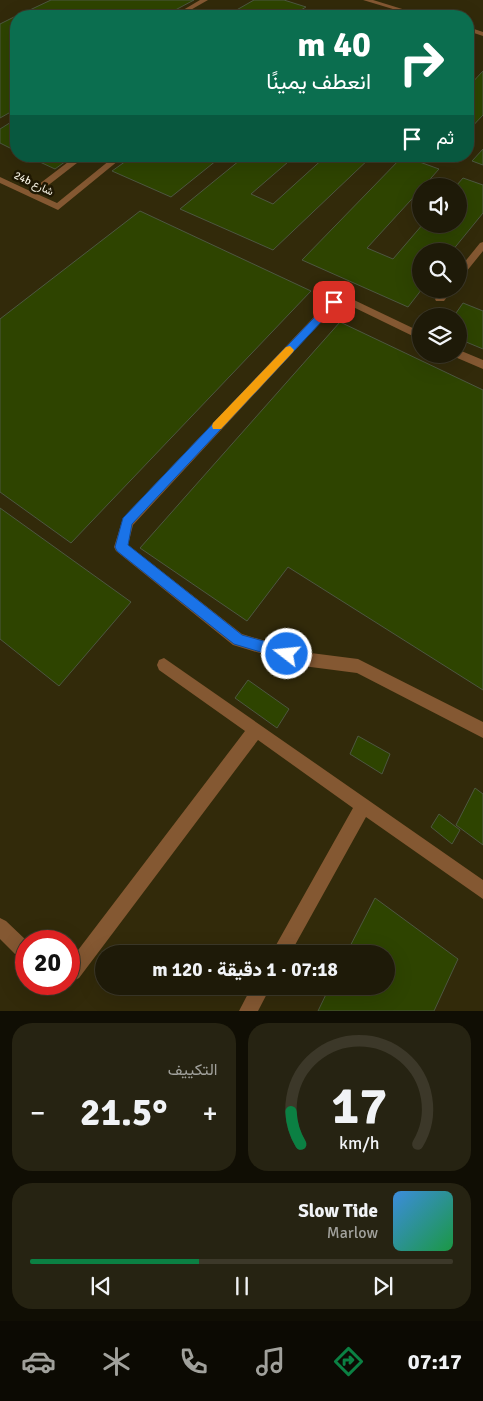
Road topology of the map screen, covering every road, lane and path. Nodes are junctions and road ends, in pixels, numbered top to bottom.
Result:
1 (205, 0) edge
2 (366, 0) edge
3 (187, 10) edge
4 (401, 10) edge
5 (74, 162) edge
6 (113, 162) edge
7 (0, 180) edge
8 (31, 194) junction
9 (483, 245) edge
10 (467, 265) edge
11 (412, 332) edge
12 (467, 358) edge
13 (483, 365) edge
14 (164, 666) dead end
15 (256, 730) junction
16 (483, 730) edge
17 (363, 806) junction
18 (483, 890) edge
19 (0, 927) edge
20 (15, 942) edge
21 (285, 945) edge
22 (80, 963) edge
23 (257, 995) edge
24 (248, 1011) edge

1 - 3 street
2 - 4 street
5 - 8 street
6 - 8 street, 24b شارع
7 - 8 street, 24b شارع
9 - 10 street
11 - 16 street
12 - 13 street
14 - 15 street
15 - 17 street
15 - 22 street
17 - 18 street
17 - 21 street
19 - 20 street
23 - 24 street

